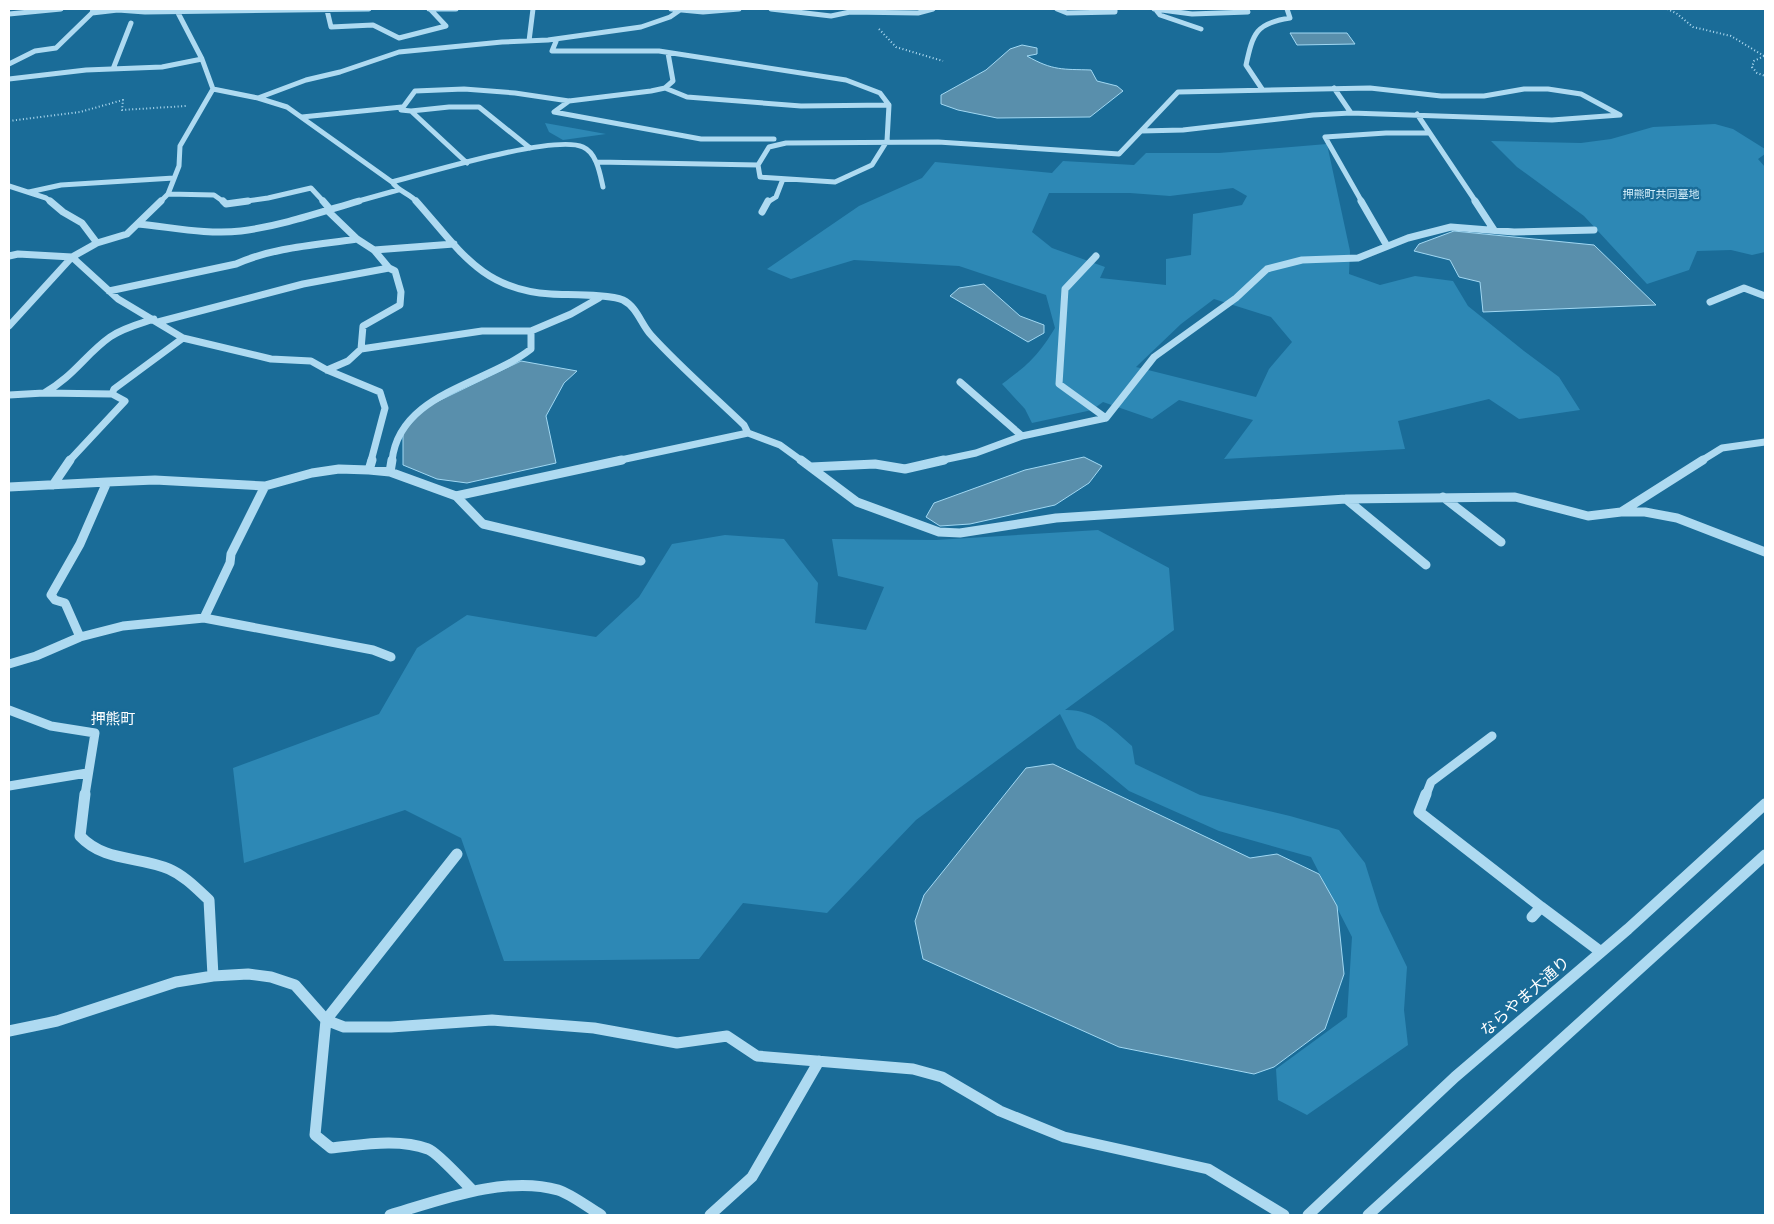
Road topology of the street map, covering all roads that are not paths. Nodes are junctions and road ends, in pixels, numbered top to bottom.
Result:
1 (61, 9) edge
2 (369, 9) edge
3 (430, 9) edge
4 (456, 9) edge
5 (533, 9) edge
6 (671, 9) edge
7 (739, 9) edge
8 (771, 9) edge
9 (932, 9) edge
10 (1057, 9) edge
11 (1115, 9) edge
12 (1154, 9) edge
13 (1287, 9) edge
14 (177, 10) edge
15 (327, 10) edge
16 (680, 10) junction
17 (92, 11) edge
18 (1248, 12) dead end
19 (9, 14) edge
20 (131, 23) dead end
21 (1201, 28) dead end
22 (557, 39) junction
23 (529, 41) junction
24 (668, 53) junction
25 (202, 59) junction
26 (9, 64) edge
27 (113, 69) junction
28 (9, 78) edge
29 (665, 88) junction
30 (1334, 88) junction
31 (213, 89) junction
32 (1262, 89) junction
33 (258, 98) junction
34 (569, 101) junction
35 (889, 105) junction
36 (402, 107) junction
37 (411, 111) junction
38 (1351, 113) junction
39 (1416, 114) junction
40 (302, 117) junction
41 (1140, 131) junction
42 (1429, 133) junction
43 (774, 139) dead end
44 (887, 141) junction
45 (530, 148) junction
46 (597, 162) junction
47 (467, 163) junction
48 (758, 165) junction
49 (174, 178) junction
50 (783, 178) junction
51 (392, 182) junction
52 (9, 186) edge
53 (603, 187) dead end
54 (398, 190) junction
55 (29, 192) junction
56 (168, 194) junction
57 (329, 208) junction
58 (762, 212) dead end
59 (138, 224) junction
60 (1494, 230) junction
61 (1594, 230) dead end
62 (357, 239) junction
63 (98, 243) junction
64 (454, 244) junction
65 (1387, 246) junction
66 (374, 250) junction
67 (9, 256) edge
68 (1096, 256) dead end
69 (72, 257) junction
70 (389, 268) junction
71 (110, 291) junction
72 (1765, 296) edge
73 (599, 298) junction
74 (1710, 302) dead end
75 (156, 320) junction
76 (9, 326) edge
77 (531, 331) junction
78 (183, 338) junction
79 (361, 349) junction
80 (327, 370) junction
81 (960, 382) dead end
82 (44, 393) junction
83 (112, 394) junction
84 (9, 395) edge
85 (1106, 418) junction
86 (748, 433) junction
87 (1022, 436) junction
88 (1765, 442) edge
89 (811, 466) junction
90 (369, 470) junction
91 (390, 472) junction
92 (107, 482) junction
93 (53, 485) junction
94 (264, 486) junction
95 (9, 487) edge
96 (456, 496) junction
97 (1443, 497) junction
98 (1346, 499) junction
99 (1621, 512) junction
100 (1501, 542) dead end
101 (1765, 552) edge
102 (641, 561) dead end
103 (1426, 565) dead end
104 (204, 618) junction
105 (80, 637) junction
106 (392, 657) dead end
107 (9, 664) edge
108 (9, 710) edge
109 (1492, 736) dead end
110 (87, 773) junction
111 (9, 786) edge
112 (1765, 804) edge
113 (457, 854) dead end
114 (1765, 855) edge
115 (1540, 907) junction
116 (1532, 917) dead end
117 (1601, 952) junction
118 (213, 976) junction
119 (326, 1020) junction
120 (9, 1031) edge
121 (819, 1061) junction
122 (473, 1191) junction
123 (390, 1215) edge
124 (602, 1215) edge
125 (710, 1215) edge
126 (1284, 1215) edge
127 (1308, 1215) edge
128 (1368, 1215) edge

1 - 19 street
2 - 15 street
3 - 4 street
3 - 15 street
5 - 23 street
6 - 16 street
7 - 16 street
8 - 9 street
10 - 11 street
12 - 18 street
12 - 21 street
13 - 32 street
14 - 15 street
14 - 17 street
14 - 25 street
16 - 22 street
17 - 26 street
20 - 27 street
22 - 23 street
22 - 24 street
23 - 33 street
24 - 29 street
24 - 35 street
25 - 27 street
25 - 31 street
27 - 28 street
29 - 34 street
29 - 35 street
30 - 32 street
30 - 38 street
30 - 39 street
31 - 33 street
31 - 49 street
32 - 41 street
33 - 40 street
34 - 36 street
34 - 43 street
35 - 44 street
36 - 37 street
36 - 40 street
37 - 45 street
37 - 47 street
38 - 39 street
38 - 41 street
39 - 42 street
40 - 51 street
41 - 44 street
42 - 60 street
42 - 65 street
44 - 48 street
44 - 50 street
45 - 46 street
45 - 47 street
46 - 48 street
46 - 53 street
47 - 51 street
48 - 50 street
49 - 55 street
49 - 56 street
50 - 58 street
51 - 54 street
52 - 55 street
54 - 57 street
54 - 64 street
55 - 63 street
56 - 57 street
56 - 59 street
57 - 59 street
57 - 62 street
59 - 63 street
60 - 61 street
60 - 65 street
62 - 66 street
62 - 71 street
63 - 69 street
64 - 66 street
64 - 73 street
65 - 85 street
66 - 70 street
67 - 69 street
68 - 85 street
69 - 71 street
69 - 76 street
70 - 75 street
70 - 79 street
71 - 75 street
72 - 74 street
73 - 77 street
73 - 86 street
75 - 78 street
75 - 82 street
77 - 79 street
77 - 91 street
78 - 80 street
78 - 83 street
79 - 80 street
80 - 90 street
81 - 87 street
82 - 83 street
82 - 84 street
83 - 93 street
85 - 87 street
86 - 89 street
86 - 96 street
87 - 89 street
88 - 99 street
89 - 98 street
90 - 91 street
90 - 94 street
91 - 96 street
92 - 93 street
92 - 94 street
92 - 105 street
93 - 95 street
94 - 104 street
96 - 102 street
97 - 98 street
97 - 99 street
97 - 100 street
98 - 103 street
99 - 101 street
104 - 105 street
104 - 106 street
105 - 107 street
108 - 110 street
109 - 115 street
110 - 111 street
110 - 118 street
112 - 117 street, ならやま大通り
113 - 119 street
114 - 128 street
115 - 116 street
115 - 117 street
117 - 127 street, ならやま大通り
118 - 119 street
118 - 120 street
119 - 121 street
119 - 122 street
121 - 125 street
121 - 126 street
122 - 123 street
122 - 124 street

